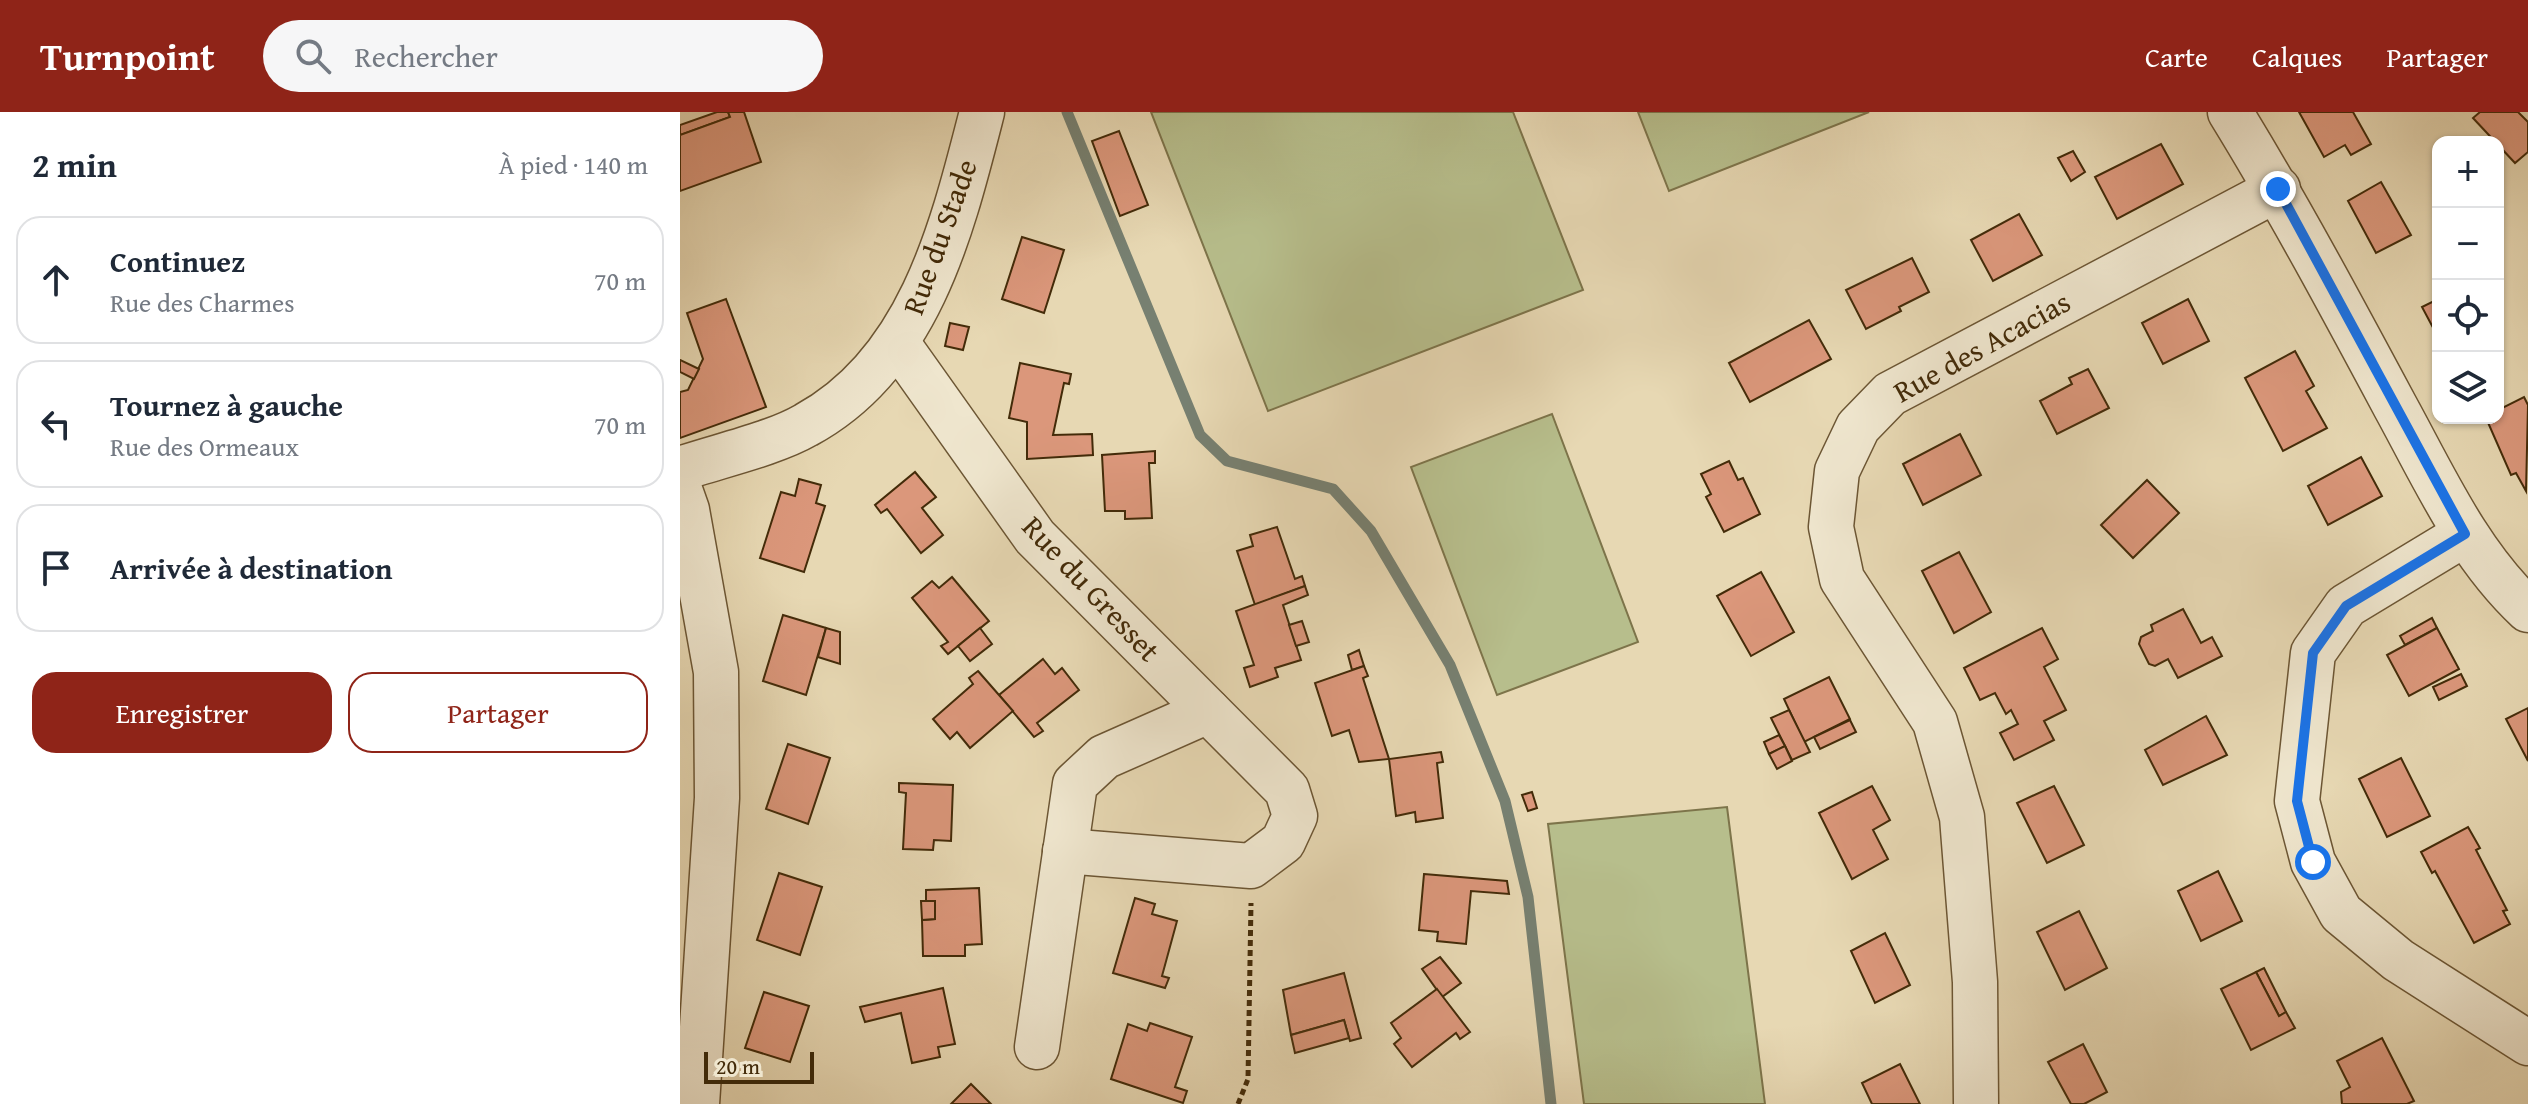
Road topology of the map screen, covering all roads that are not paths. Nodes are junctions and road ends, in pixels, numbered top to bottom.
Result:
1 (982, 112) edge
2 (2230, 112) edge
3 (2278, 189) junction
4 (898, 344) junction
5 (680, 469) edge
6 (680, 490) edge
7 (2465, 534) junction
8 (2528, 610) edge
9 (1208, 711) junction
10 (1065, 851) junction
11 (2528, 1043) edge
12 (1037, 1047) dead end
13 (697, 1104) edge
14 (1976, 1104) edge

1 - 4 street, Rue du Stade
2 - 3 street
3 - 7 street
3 - 14 street, Rue des Acacias
4 - 5 street, Rue du Stade
4 - 9 street, Rue du Gresset
6 - 13 street
7 - 8 street
7 - 11 street
9 - 10 street
9 - 10 street, Rue du Gresset
10 - 12 street

